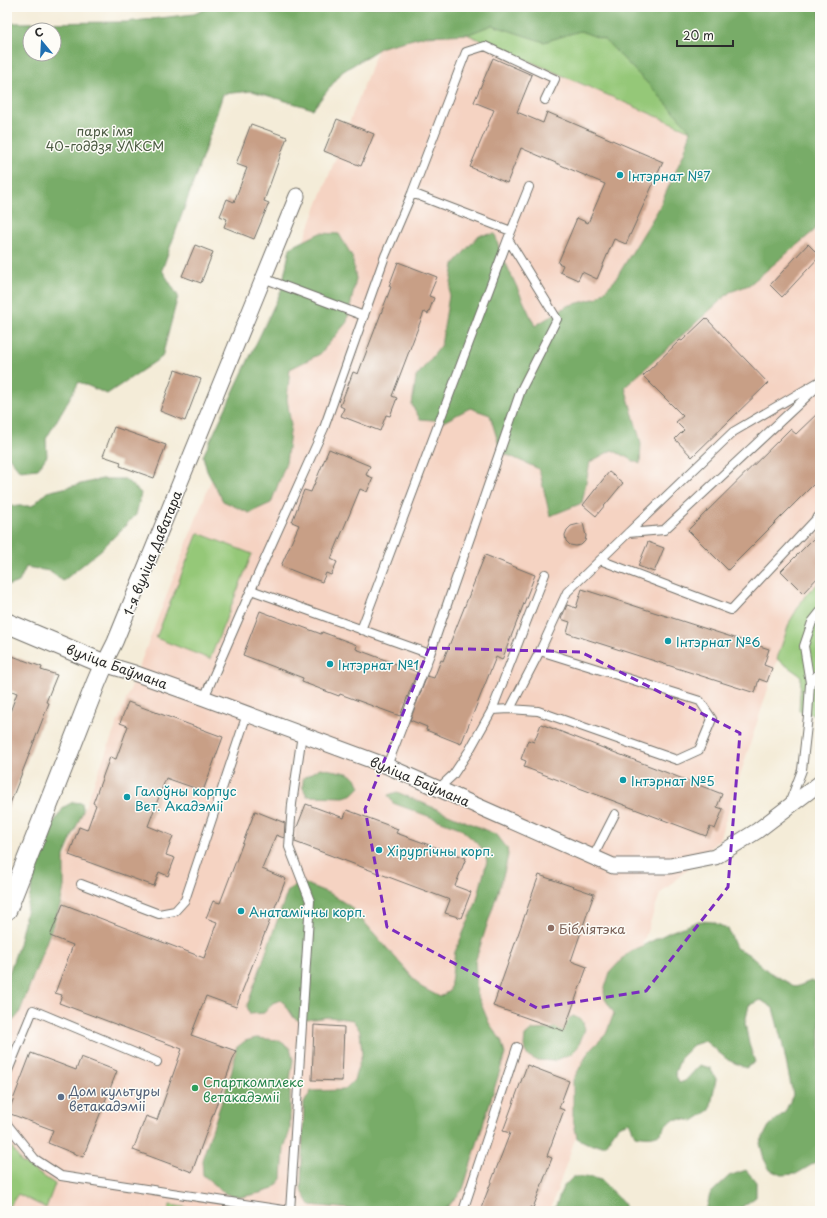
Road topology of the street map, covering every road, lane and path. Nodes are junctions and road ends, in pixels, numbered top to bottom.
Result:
1 (545, 100) dead end
2 (530, 187) dead end
3 (412, 193) junction
4 (297, 196) dead end
5 (511, 231) junction
6 (508, 239) junction
7 (263, 278) junction
8 (364, 316) junction
9 (820, 381) edge
10 (820, 384) edge
11 (820, 515) edge
12 (628, 533) junction
13 (600, 560) junction
14 (545, 574) dead end
15 (251, 590) junction
16 (820, 612) edge
17 (7, 623) edge
18 (361, 630) junction
19 (540, 651) junction
20 (430, 654) junction
21 (104, 664) junction
22 (820, 672) edge
23 (810, 683) junction
24 (204, 698) junction
25 (510, 709) junction
26 (492, 710) junction
27 (248, 714) junction
28 (302, 734) junction
29 (387, 766) junction
30 (820, 783) edge
31 (438, 789) junction
32 (788, 807) junction
33 (615, 814) dead end
34 (593, 857) junction
35 (81, 884) dead end
36 (7, 910) edge
37 (517, 1047) dead end
38 (157, 1062) dead end
39 (7, 1073) edge
40 (7, 1124) edge
41 (290, 1211) edge
42 (463, 1211) edge

1 - 3 lane
2 - 5 lane
3 - 5 lane
3 - 8 lane
4 - 7 street, 1-я вуліца Даватара
5 - 6 lane
6 - 18 lane
6 - 20 lane
7 - 8 lane
7 - 21 street, 1-я вуліца Даватара
8 - 15 lane
9 - 12 lane
10 - 12 lane
11 - 13 lane
12 - 13 lane
13 - 19 lane
14 - 26 lane
15 - 18 lane
15 - 24 lane
16 - 23 lane
17 - 21 street, вуліца Баўмана
18 - 20 lane
19 - 25 lane
19 - 25 lane
20 - 29 lane
21 - 24 street, вуліца Баўмана
21 - 36 street, 1-я вуліца Даватара
22 - 23 lane
23 - 32 lane
24 - 27 street, вуліца Баўмана
25 - 26 lane
26 - 31 lane
27 - 28 street, вуліца Баўмана
27 - 35 lane
28 - 29 street, вуліца Баўмана
28 - 41 lane
29 - 31 street, вуліца Баўмана
30 - 32 street, вуліца Баўмана
31 - 34 street, вуліца Баўмана
32 - 34 street, вуліца Баўмана
33 - 34 lane
37 - 42 lane
38 - 39 lane
40 - 41 lane

